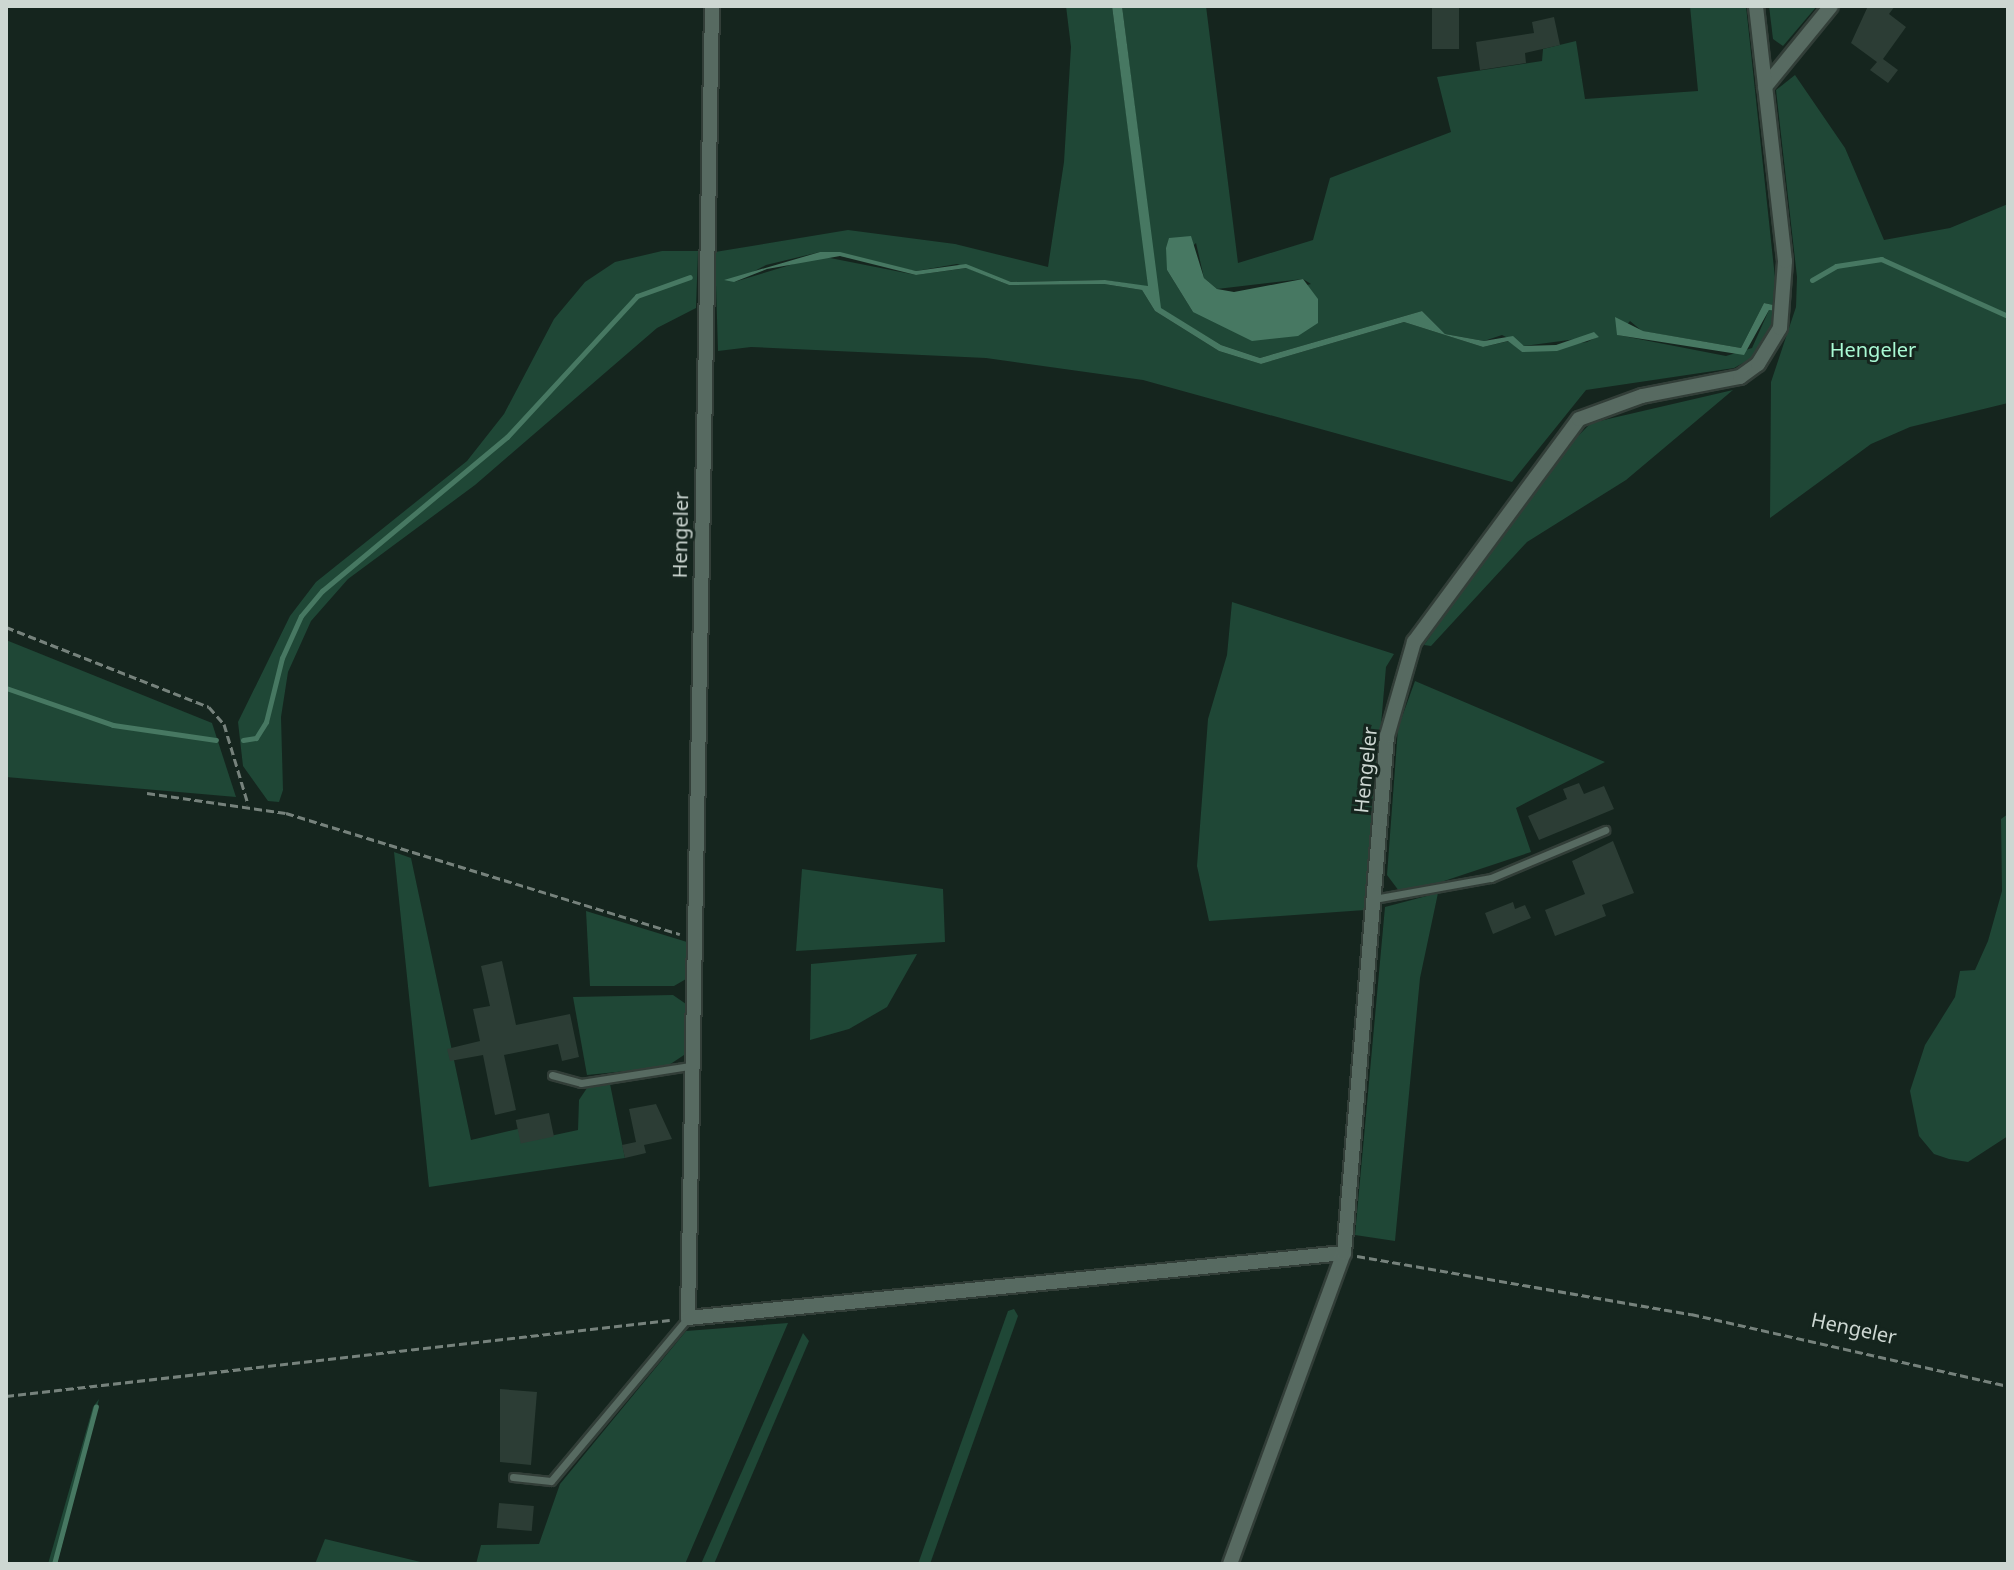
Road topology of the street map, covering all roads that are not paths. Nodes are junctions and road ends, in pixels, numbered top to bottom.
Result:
1 (712, 6) edge
2 (1756, 6) edge
3 (1831, 6) edge
4 (1765, 87) junction
5 (1605, 830) dead end
6 (1374, 899) junction
7 (689, 1066) junction
8 (552, 1075) dead end
9 (1344, 1253) junction
10 (688, 1318) junction
11 (513, 1477) dead end
12 (1230, 1564) edge

1 - 7 street, Hengeler
2 - 4 street, Hengeler
3 - 4 street
4 - 6 street, Hengeler
5 - 6 lane
6 - 9 street, Hengeler
7 - 8 lane
7 - 10 street, Hengeler
9 - 10 street
9 - 12 street, Hengeler
10 - 11 lane

